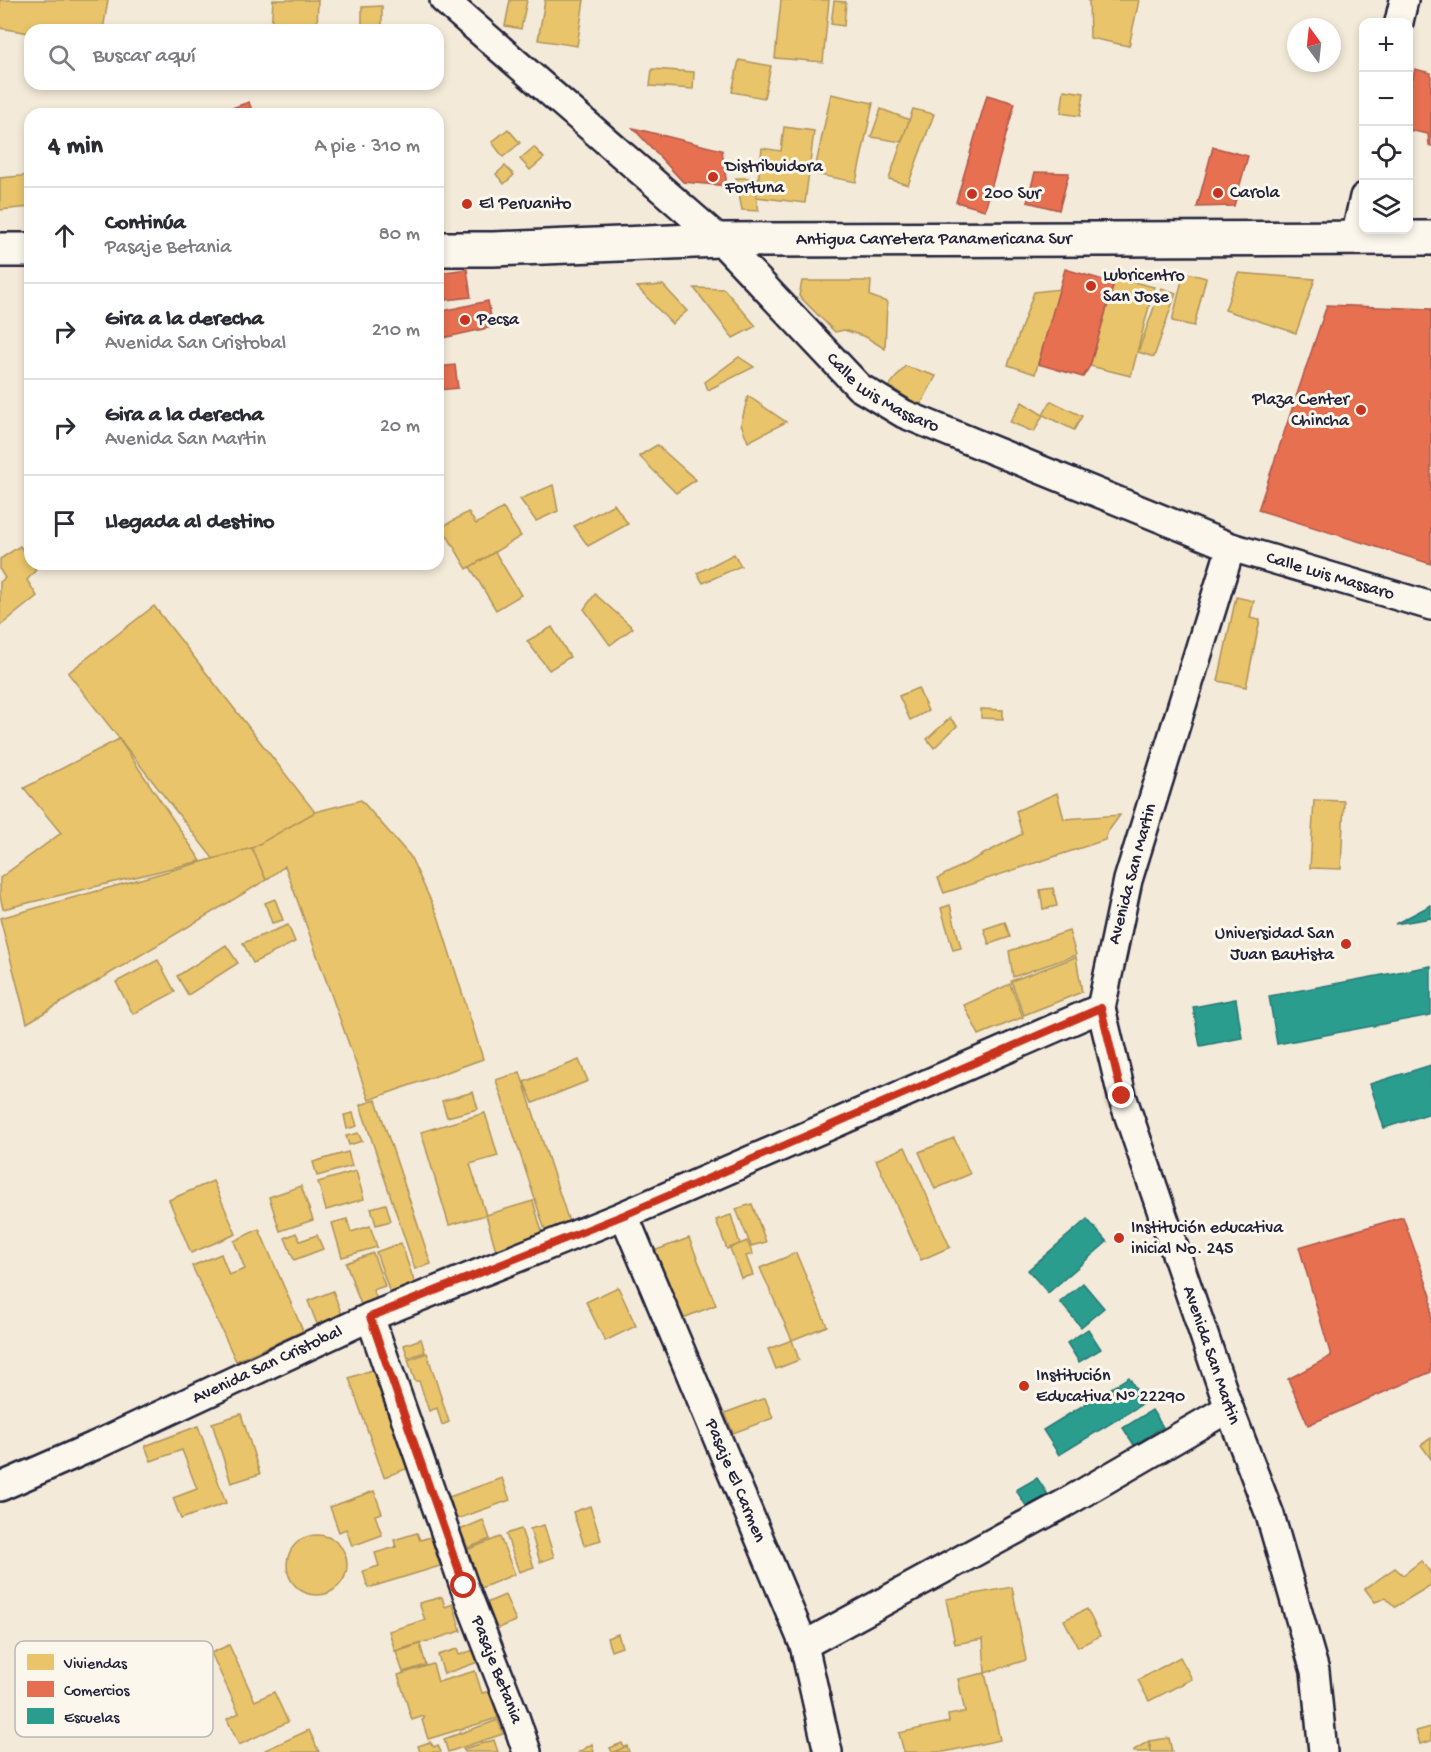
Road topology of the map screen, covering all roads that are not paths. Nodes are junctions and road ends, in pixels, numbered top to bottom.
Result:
1 (444, 0) edge
2 (1404, 0) edge
3 (1400, 18) edge
4 (1359, 220) edge
5 (1355, 238) junction
6 (1431, 238) edge
7 (720, 240) junction
8 (444, 249) edge
9 (0, 250) edge
10 (24, 250) edge
11 (1231, 548) junction
12 (1431, 606) edge
13 (1101, 1008) junction
14 (624, 1215) junction
15 (370, 1317) junction
16 (1229, 1408) junction
17 (0, 1487) edge
18 (804, 1645) junction
19 (823, 1750) edge
20 (527, 1752) edge
21 (1323, 1752) edge

1 - 7 street, Calle Luis Massaro
2 - 3 street
4 - 5 street
5 - 6 highway, Antigua Carretera Panamericana Sur
5 - 7 highway, Antigua Carretera Panamericana Sur
7 - 8 highway, Antigua Carretera Panamericana Sur
7 - 11 street, Calle Luis Massaro
9 - 10 highway
11 - 12 street, Calle Luis Massaro
11 - 13 street, Avenida San Martin
13 - 14 street, Avenida San Cristobal
13 - 16 street, Avenida San Martin
14 - 15 street, Avenida San Cristobal
14 - 18 street, Pasaje El Carmen
15 - 17 street, Avenida San Cristobal
15 - 20 street, Pasaje Betania
16 - 18 street
16 - 21 street, Avenida San Martin
18 - 19 street, Pasaje El Carmen

